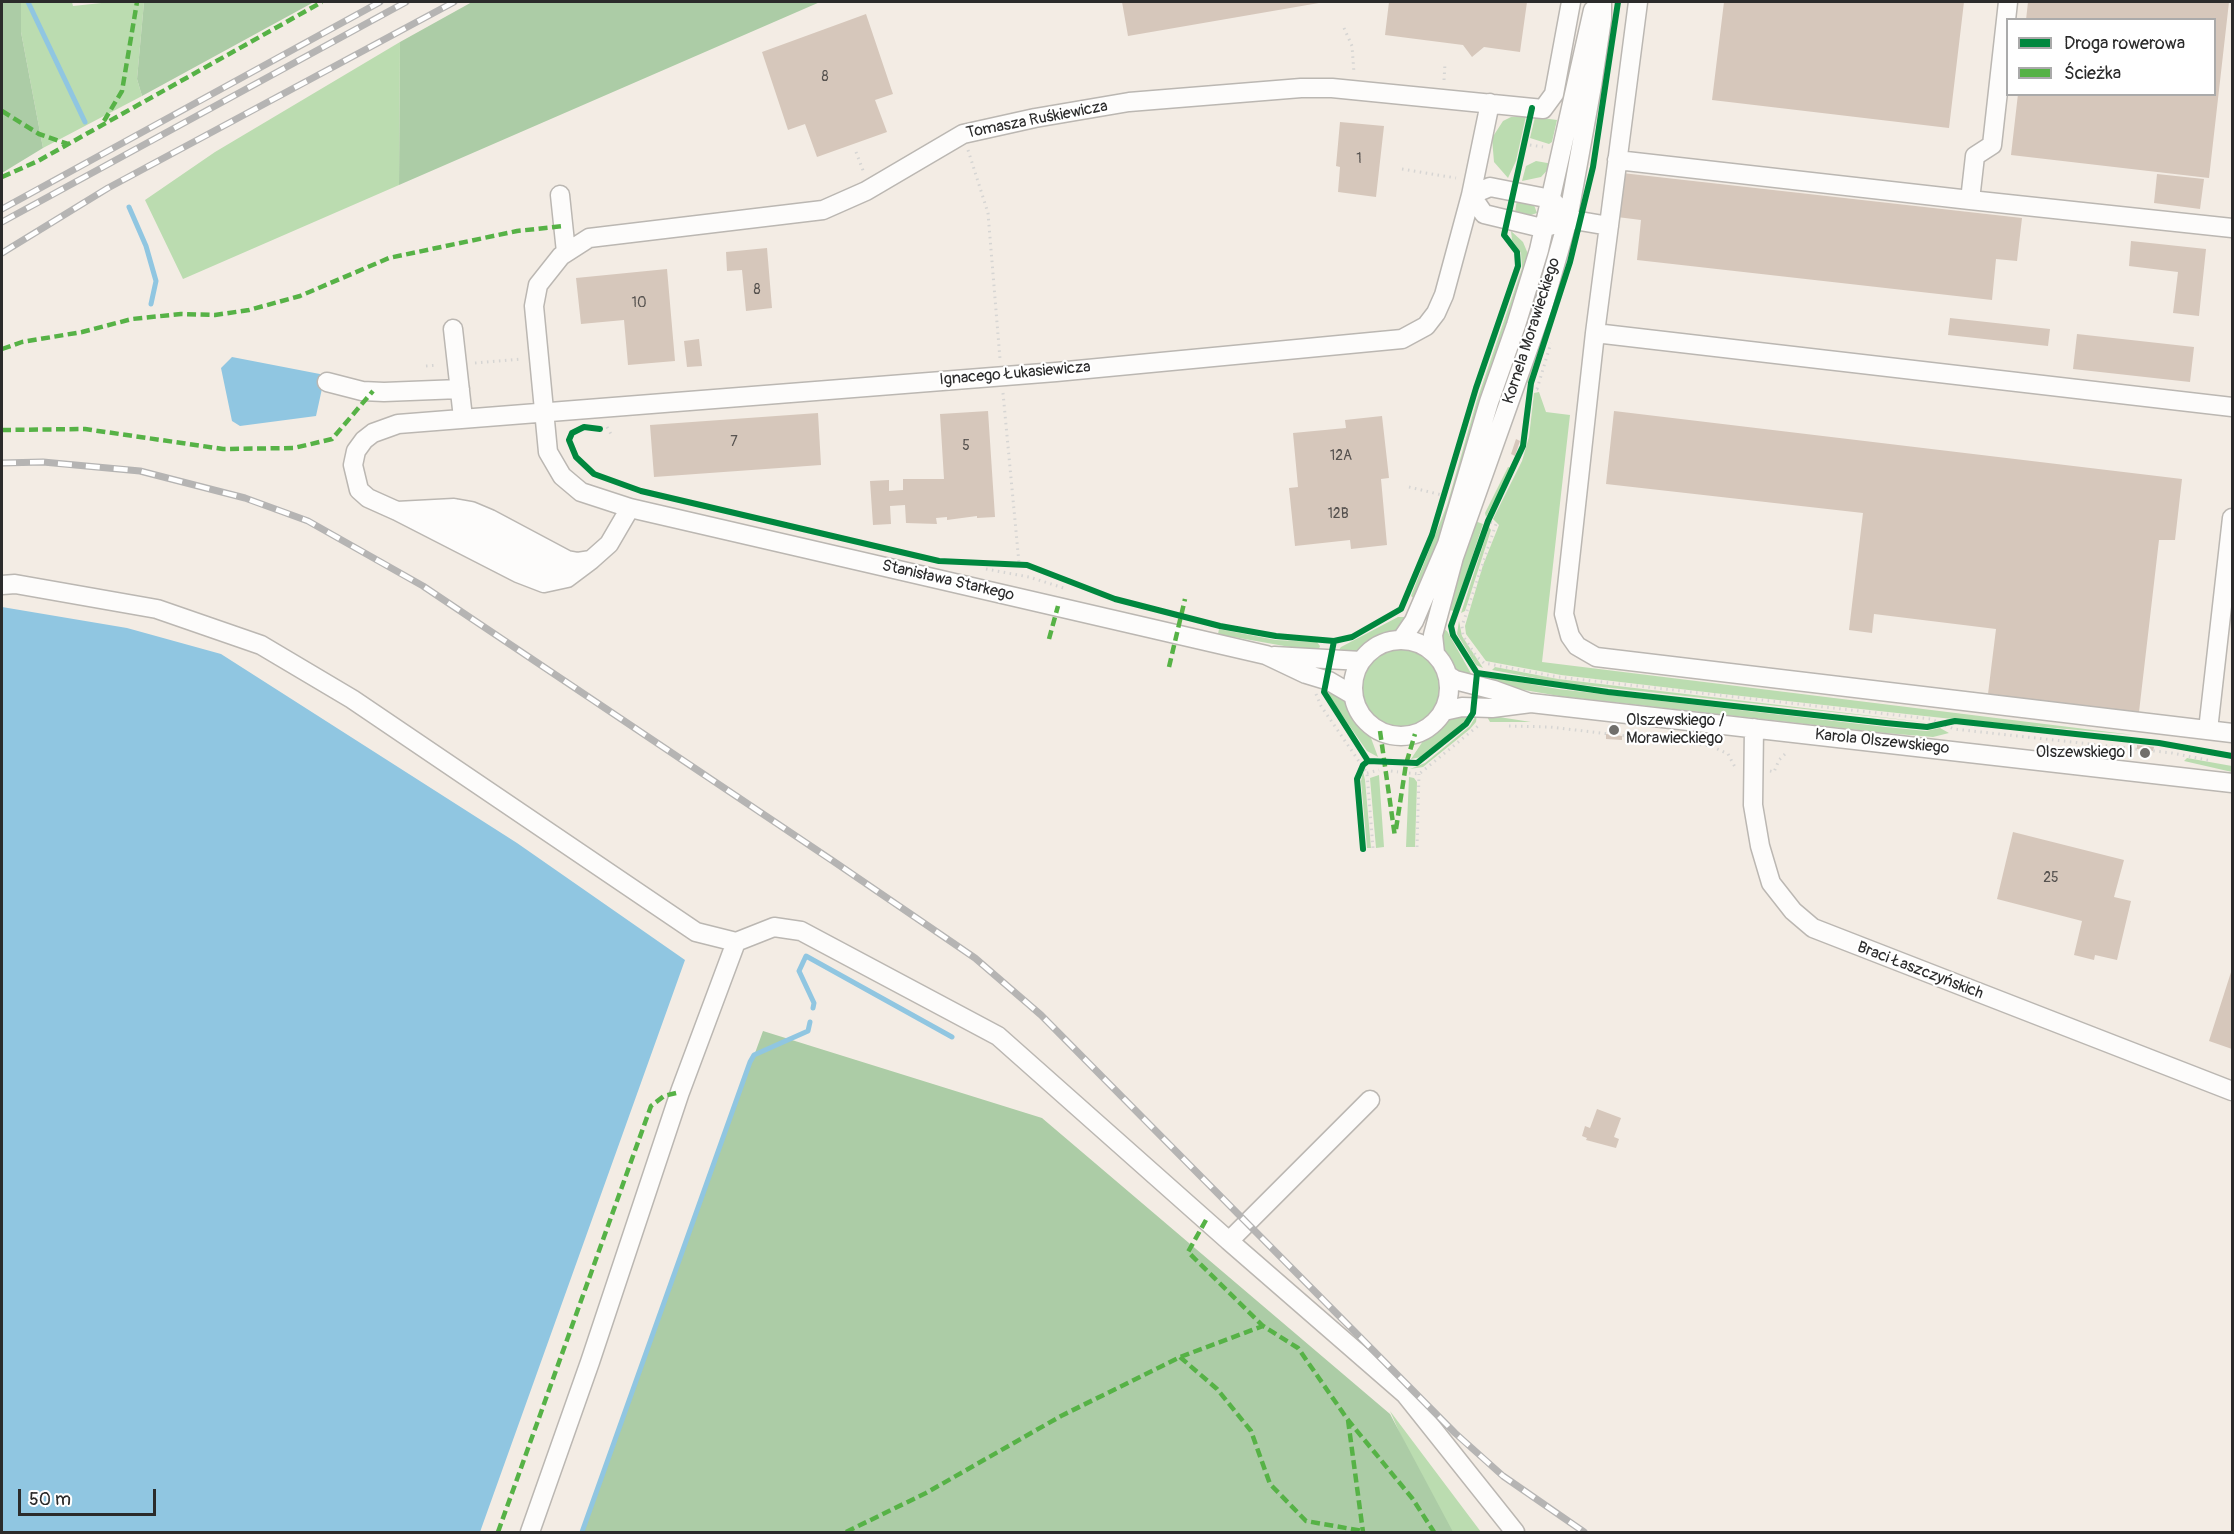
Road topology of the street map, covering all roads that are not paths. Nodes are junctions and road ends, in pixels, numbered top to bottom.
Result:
1 (1571, 2) edge
2 (1596, 2) edge
3 (1602, 2) edge
4 (1638, 2) edge
5 (2008, 2) edge
6 (2006, 18) edge
7 (2006, 20) edge
8 (1490, 103) junction
9 (1617, 160) junction
10 (1472, 189) junction
11 (560, 195) dead end
12 (1551, 199) junction
13 (1970, 200) junction
14 (1568, 219) junction
15 (1609, 226) junction
16 (1544, 228) junction
17 (2232, 228) edge
18 (566, 252) junction
19 (453, 329) dead end
20 (1595, 333) junction
21 (327, 382) dead end
22 (460, 389) junction
23 (2232, 407) edge
24 (543, 411) junction
25 (463, 418) junction
26 (630, 508) junction
27 (397, 511) junction
28 (2232, 518) edge
29 (591, 560) junction
30 (2, 585) edge
31 (1401, 640) junction
32 (1435, 653) junction
33 (1266, 656) junction
34 (1361, 661) junction
35 (1447, 675) junction
36 (1353, 695) junction
37 (1531, 703) junction
38 (1444, 711) junction
39 (1754, 728) junction
40 (2208, 730) junction
41 (2232, 733) edge
42 (2232, 783) edge
43 (736, 942) junction
44 (2232, 1091) edge
45 (1370, 1100) dead end
46 (1229, 1241) junction
47 (530, 1533) edge
48 (1515, 1533) edge

1 - 8 street, Tomasza Ruśkiewicza
2 - 12 street, Kornela Morawieckiego
3 - 14 street, Kornela Morawieckiego
4 - 9 street
5 - 6 street
7 - 13 street
8 - 10 street, Ignacego Łukasiewicza
8 - 18 street, Tomasza Ruśkiewicza
9 - 13 street
9 - 15 street
10 - 12 street
10 - 16 street
10 - 24 street, Ignacego Łukasiewicza
11 - 18 street
12 - 14 street
12 - 16 street, Kornela Morawieckiego
13 - 17 street
14 - 15 street
14 - 16 street
14 - 32 street, Kornela Morawieckiego
15 - 20 street
16 - 31 street, Kornela Morawieckiego
18 - 24 street, Tomasza Ruśkiewicza
19 - 22 street
20 - 23 street
20 - 40 street
21 - 22 street
22 - 25 street
24 - 25 street, Ignacego Łukasiewicza
24 - 26 street, Stanisława Starkego
25 - 27 street, Ignacego Łukasiewicza
26 - 29 street
26 - 33 street, Stanisława Starkego
27 - 29 street
27 - 29 street
28 - 40 street
30 - 43 street
31 - 32 street
31 - 34 street
32 - 35 street
33 - 34 street
33 - 36 street
34 - 36 street
35 - 37 street, Karola Olszewskiego
35 - 38 street
36 - 38 street
37 - 38 street, Karola Olszewskiego
37 - 39 street, Karola Olszewskiego
39 - 42 street, Karola Olszewskiego
39 - 44 street, Braci Łaszczyńskich
40 - 41 street
43 - 46 street
43 - 47 street
45 - 46 street
46 - 48 street

